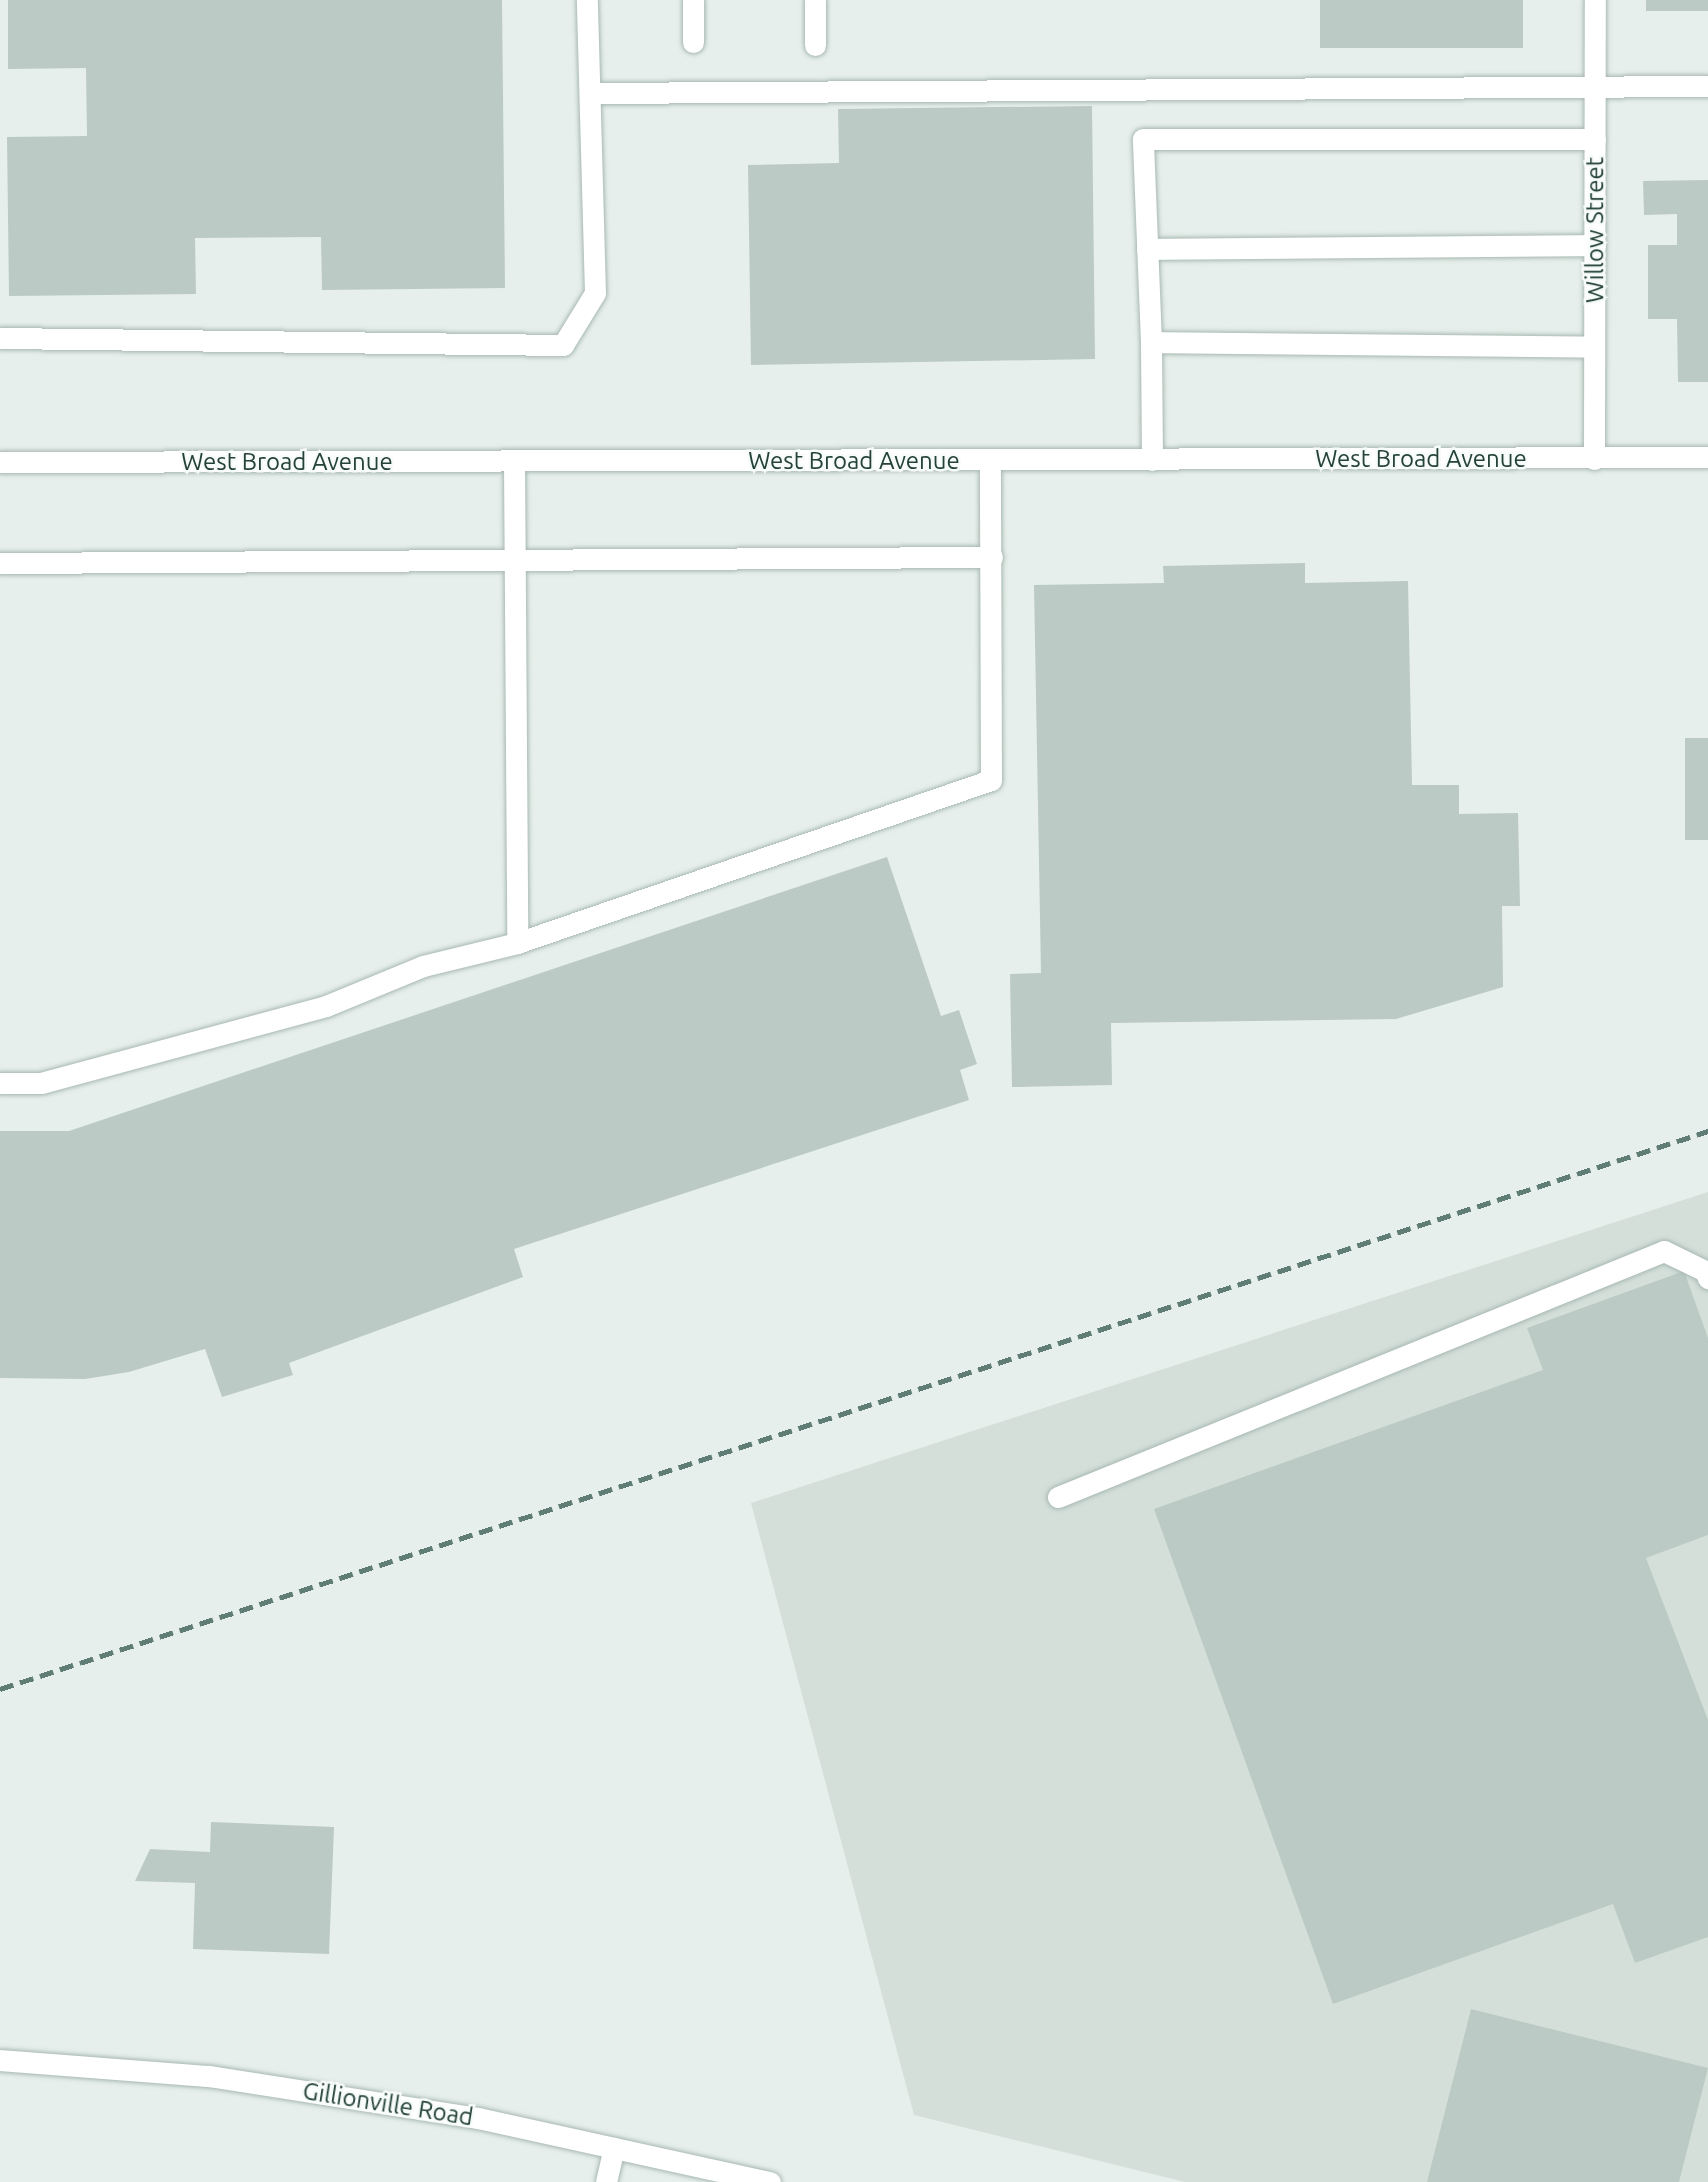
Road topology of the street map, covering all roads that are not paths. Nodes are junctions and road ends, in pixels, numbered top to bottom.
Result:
1 (587, 0) edge
2 (693, 0) edge
3 (815, 0) edge
4 (1595, 0) edge
5 (693, 42) dead end
6 (815, 45) dead end
7 (1708, 86) edge
8 (1595, 87) junction
9 (590, 93) junction
10 (1595, 139) junction
11 (1595, 245) junction
12 (1147, 248) junction
13 (0, 338) edge
14 (1151, 342) junction
15 (1594, 347) junction
16 (1708, 457) edge
17 (1594, 459) junction
18 (990, 460) junction
19 (1152, 460) junction
20 (514, 461) junction
21 (0, 462) edge
22 (992, 557) junction
23 (517, 559) junction
24 (0, 563) edge
25 (517, 943) junction
26 (0, 1083) edge
27 (1708, 1278) edge
28 (1058, 1497) dead end
29 (0, 2060) edge
30 (614, 2148) junction
31 (606, 2182) edge
32 (770, 2182) edge

1 - 9 street
2 - 5 street
3 - 6 street
4 - 8 street, Willow Street
7 - 8 street
8 - 9 street
8 - 10 street, Willow Street
9 - 13 street
10 - 11 street, Willow Street
10 - 12 street
11 - 12 street
11 - 15 street, Willow Street
12 - 14 street
14 - 15 street
14 - 19 street
15 - 17 street, Willow Street
16 - 17 street, West Broad Avenue
17 - 19 street, West Broad Avenue
18 - 19 street, West Broad Avenue
18 - 20 street, West Broad Avenue
18 - 22 street
20 - 21 street, West Broad Avenue
20 - 23 street
22 - 23 street
22 - 25 street
23 - 24 street
23 - 25 street
25 - 26 street
27 - 28 street
29 - 30 street, Gillionville Road
30 - 31 street
30 - 32 street, Gillionville Road

